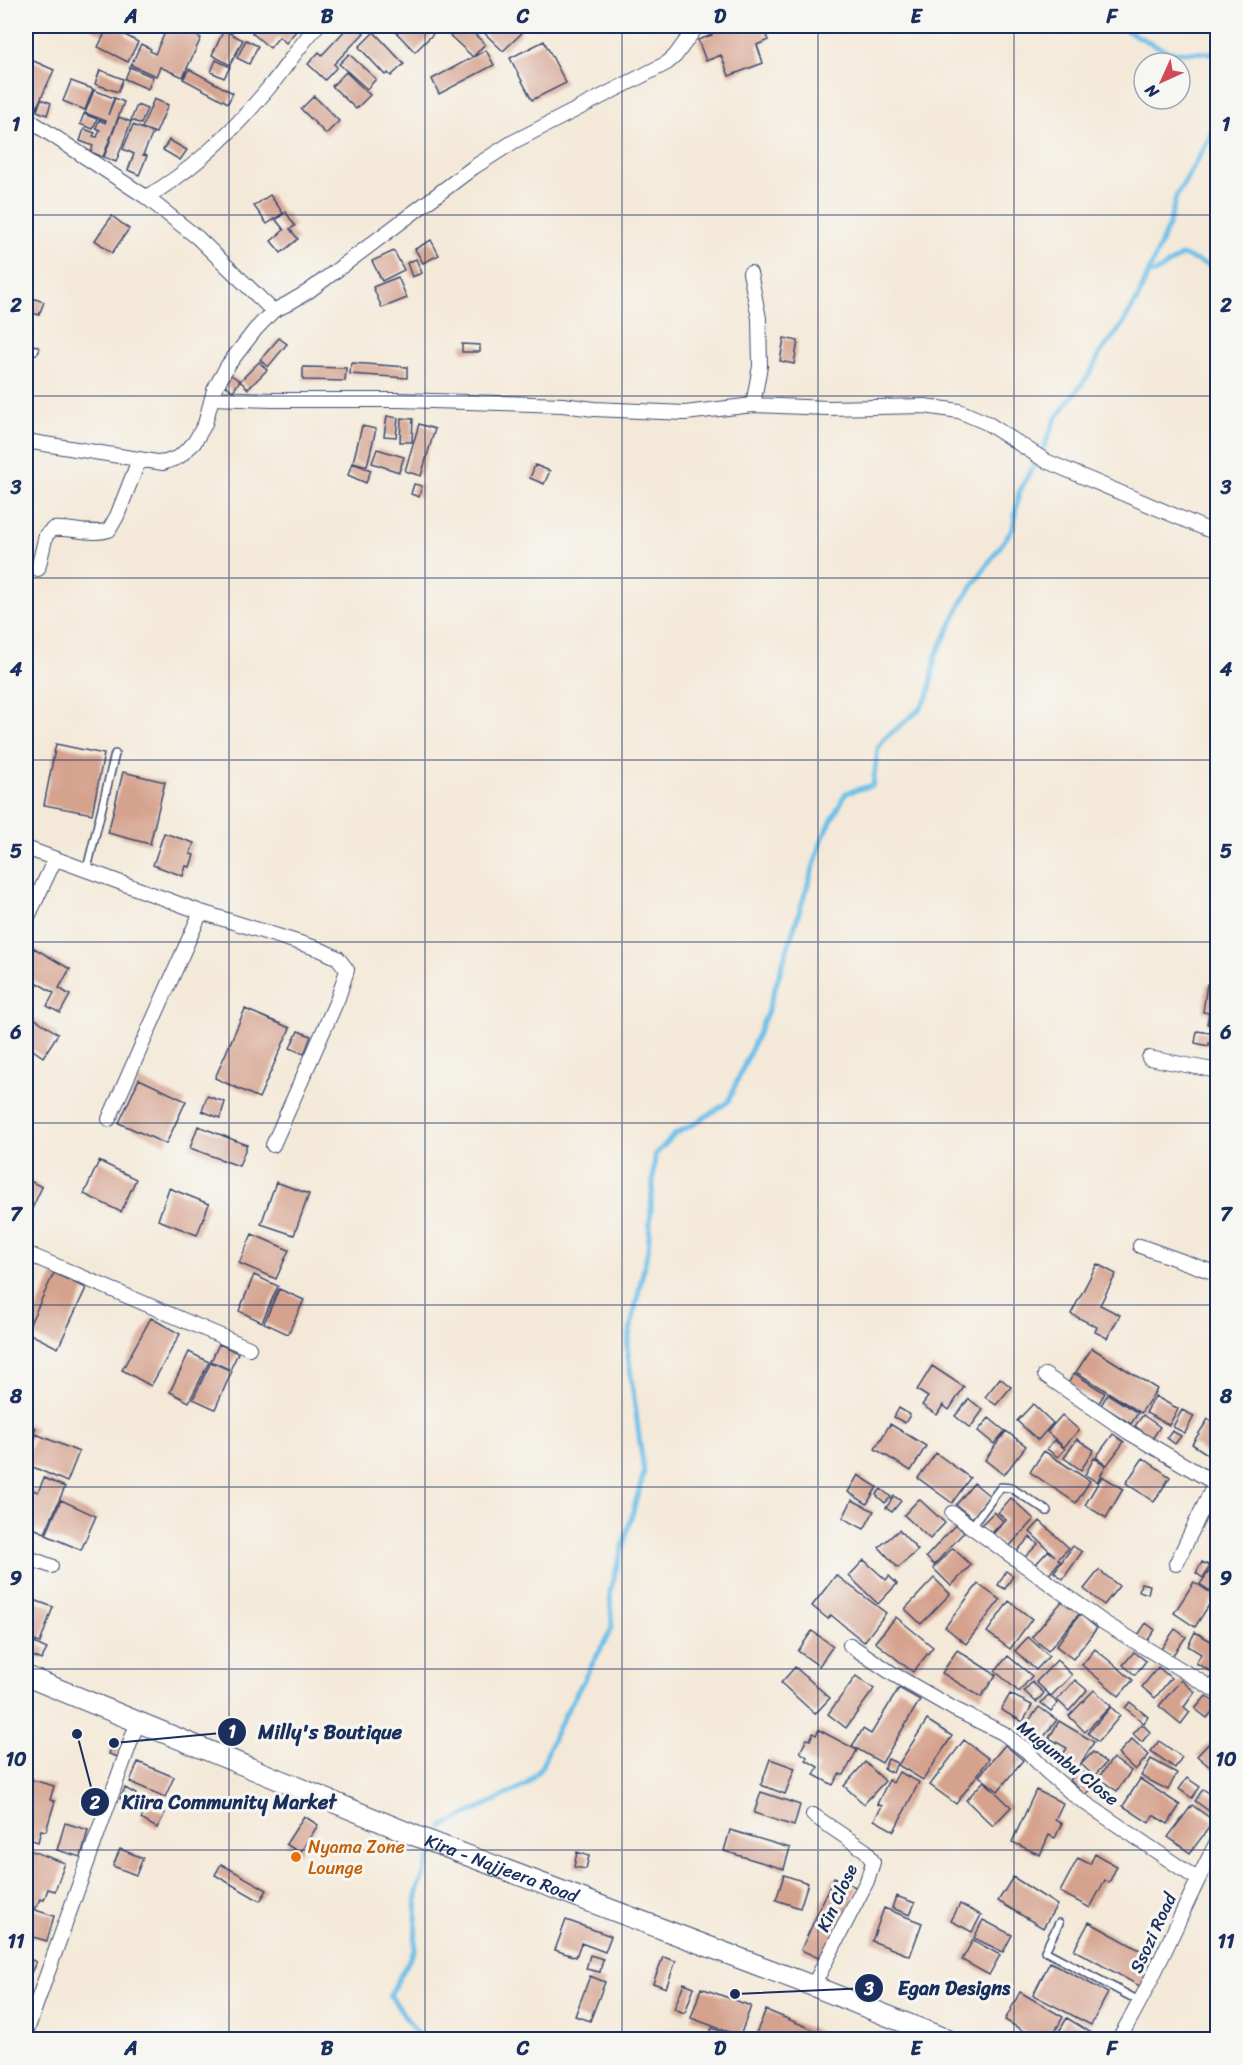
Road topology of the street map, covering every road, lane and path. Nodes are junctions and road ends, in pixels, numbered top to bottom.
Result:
1 (316, 26) edge
2 (697, 26) edge
3 (26, 117) edge
4 (146, 197) junction
5 (750, 273) dead end
6 (273, 311) junction
7 (26, 348) edge
8 (35, 350) dead end
9 (212, 398) junction
10 (753, 405) junction
11 (26, 441) edge
12 (139, 460) junction
13 (1218, 534) edge
14 (38, 569) dead end
15 (115, 754) dead end
16 (26, 848) edge
17 (55, 859) junction
18 (87, 869) junction
19 (201, 912) junction
20 (26, 921) edge
21 (1149, 1058) dead end
22 (1218, 1071) edge
23 (109, 1119) dead end
24 (273, 1145) dead end
25 (1140, 1246) dead end
26 (26, 1253) edge
27 (1218, 1274) edge
28 (249, 1348) dead end
29 (1046, 1375) dead end
30 (1216, 1481) edge
31 (1047, 1511) dead end
32 (952, 1513) dead end
33 (971, 1527) junction
34 (26, 1557) edge
35 (1176, 1564) dead end
36 (51, 1566) dead end
37 (850, 1645) dead end
38 (26, 1676) edge
39 (1218, 1692) edge
40 (138, 1721) junction
41 (813, 1815) dead end
42 (1218, 1840) edge
43 (1197, 1879) junction
44 (1059, 1923) dead end
45 (813, 1986) junction
46 (1141, 2002) junction
47 (26, 2033) edge
48 (948, 2040) edge
49 (1118, 2040) edge

1 - 4 street
2 - 6 street
3 - 4 street
4 - 6 street
5 - 10 street
6 - 9 street
7 - 8 lane
9 - 10 street
9 - 12 street
10 - 13 street
11 - 12 street
12 - 14 street
15 - 18 lane
16 - 17 street
17 - 18 street
17 - 20 street
18 - 19 street
19 - 23 street
19 - 24 street
21 - 22 street
25 - 27 street
26 - 28 street
29 - 30 street
30 - 35 street
31 - 33 lane
32 - 33 street
33 - 39 street
34 - 36 street
37 - 43 street, Mugumbu Close
38 - 40 main road, Kira - Najjeera Road
40 - 45 main road, Kira - Najjeera Road
40 - 47 street
41 - 45 street, Kin Close
42 - 43 street, Ssozi Road
43 - 46 street, Ssozi Road
44 - 46 lane
45 - 48 main road, Kira - Najjeera Road
46 - 49 street, Ssozi Road

